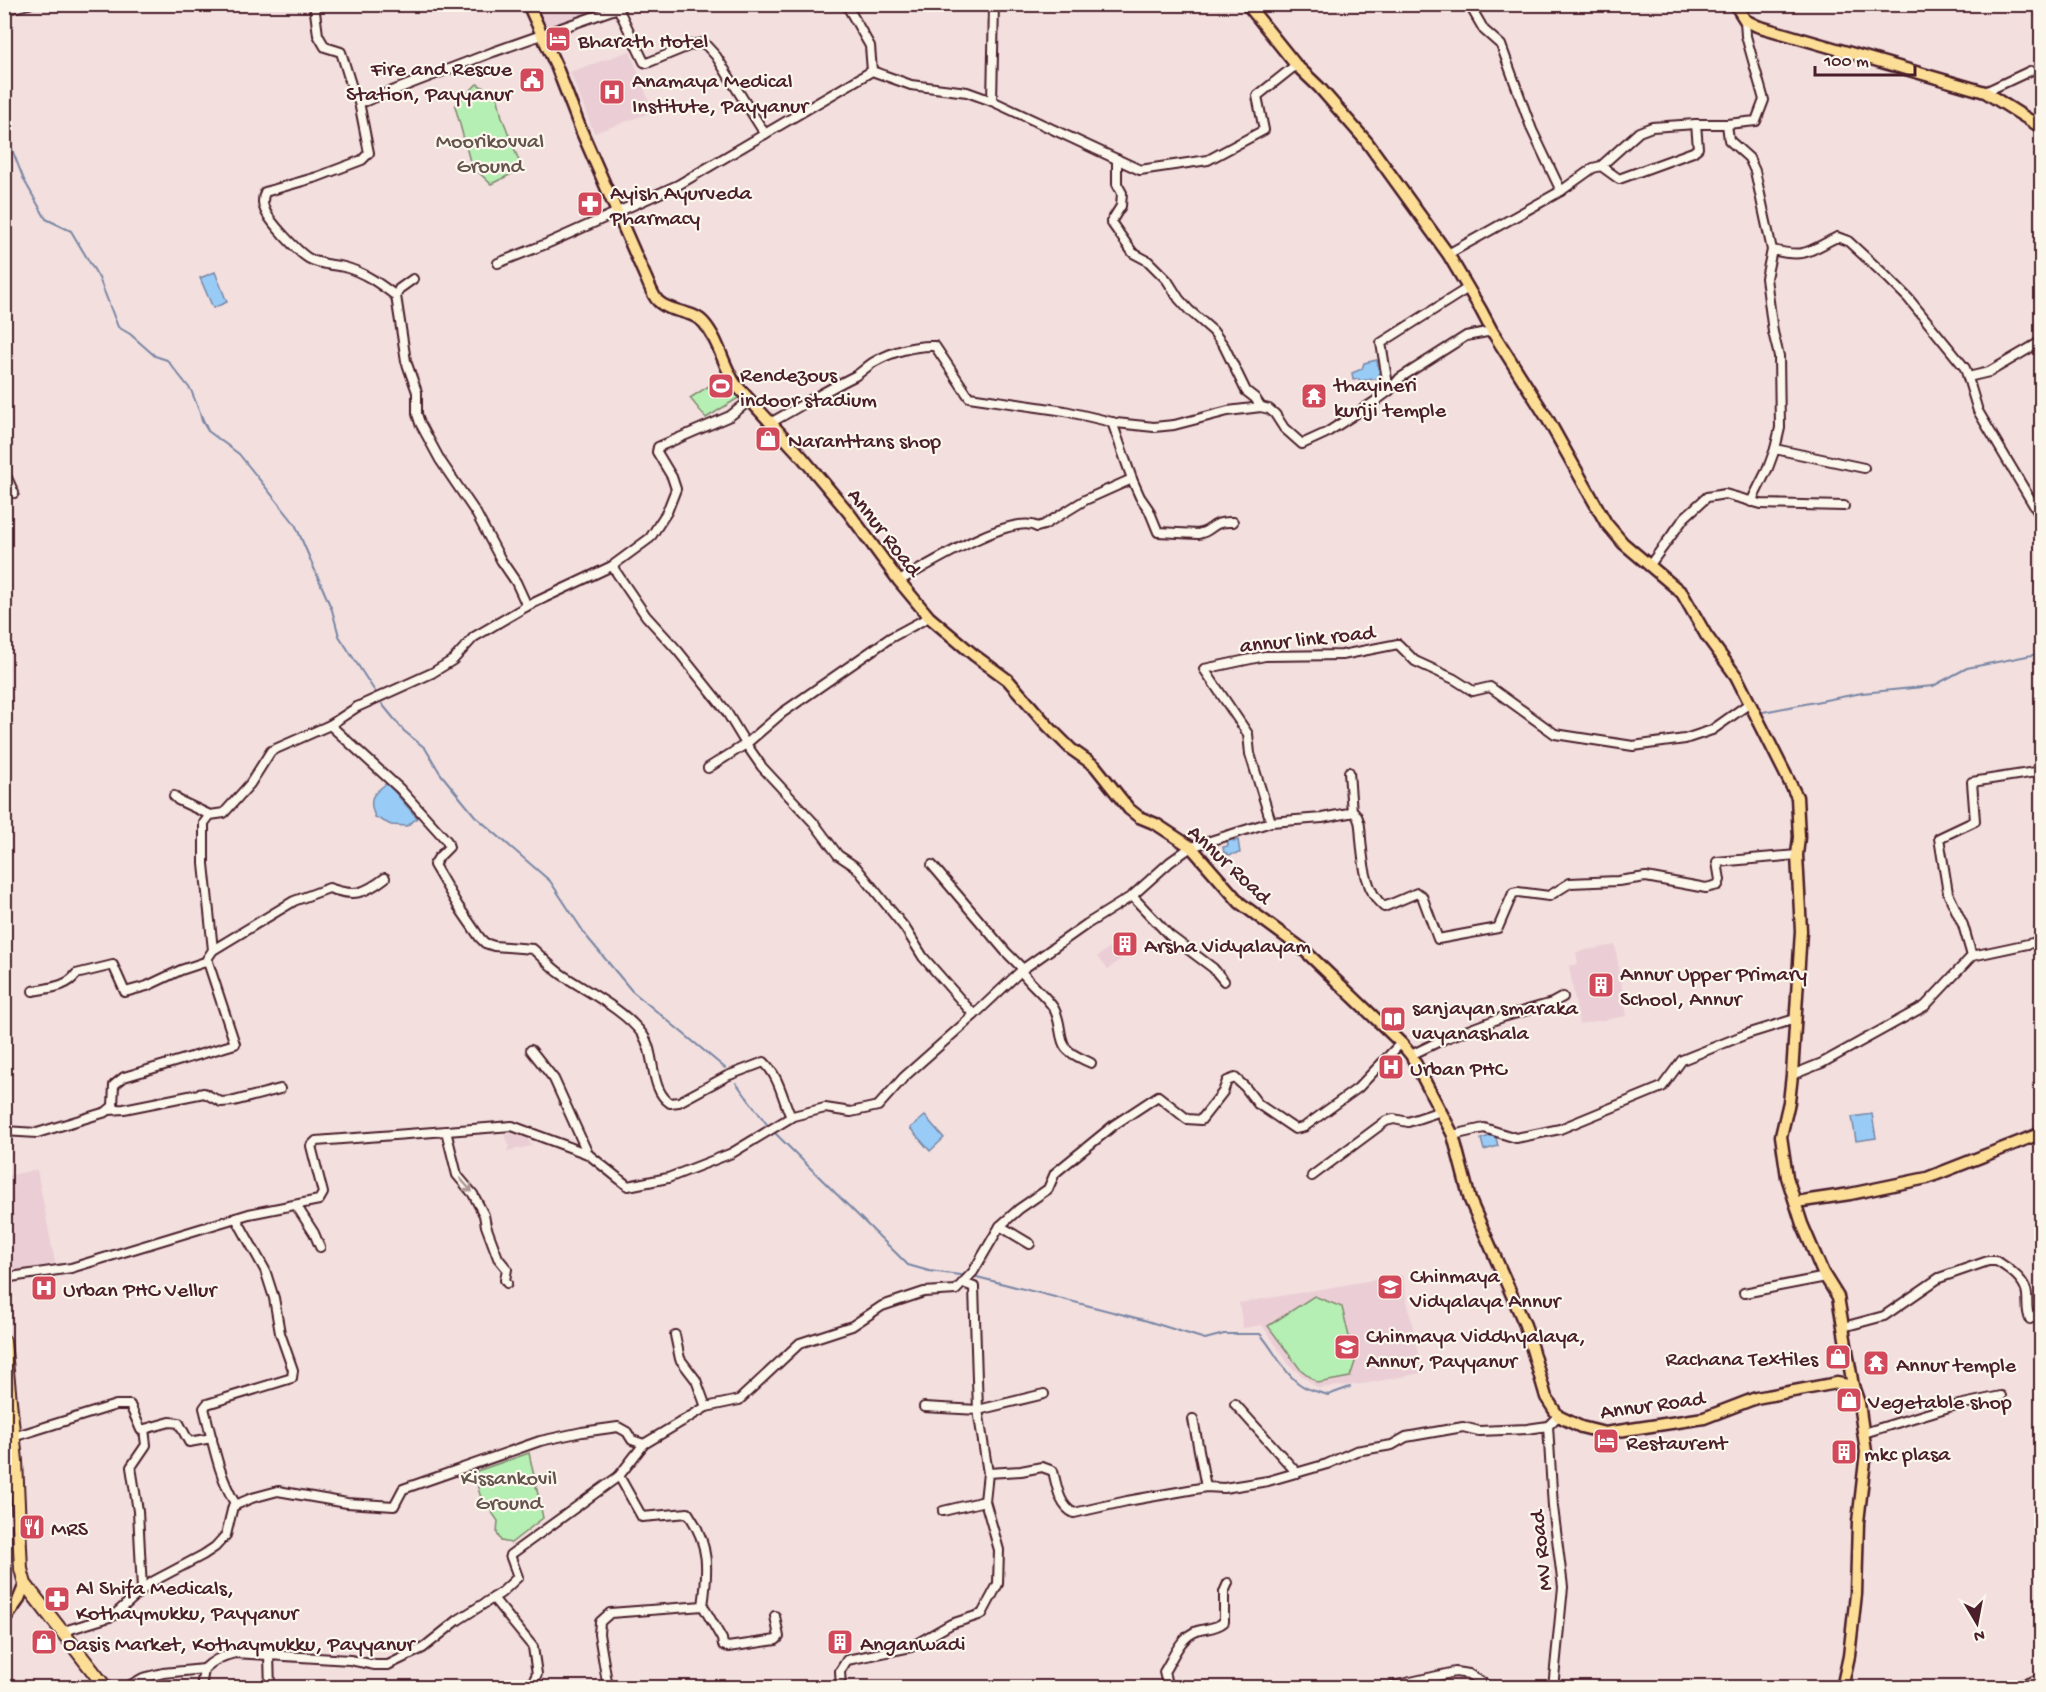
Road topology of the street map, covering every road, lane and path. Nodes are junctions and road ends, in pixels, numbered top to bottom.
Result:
1 (29, 4) edge
2 (314, 4) edge
3 (528, 4) edge
4 (846, 4) edge
5 (994, 4) edge
6 (1247, 4) edge
7 (1469, 4) edge
8 (1735, 4) edge
9 (617, 6) edge
10 (4, 10) edge
11 (1745, 20) junction
12 (542, 35) junction
13 (1296, 65) junction
14 (872, 71) junction
15 (2030, 72) dead end
16 (1984, 92) junction
17 (359, 102) junction
18 (992, 102) junction
19 (1696, 124) junction
20 (1727, 124) junction
21 (2042, 129) edge
22 (765, 134) junction
23 (1118, 159) junction
24 (1601, 166) junction
25 (1561, 191) junction
26 (617, 211) junction
27 (1772, 250) junction
28 (1448, 254) junction
29 (498, 263) dead end
30 (413, 279) dead end
31 (1468, 288) junction
32 (396, 296) junction
33 (1492, 331) junction
34 (2042, 341) edge
35 (1968, 377) junction
36 (1389, 391) junction
37 (749, 401) junction
38 (1261, 407) junction
39 (1112, 422) junction
40 (770, 423) junction
41 (1775, 449) junction
42 (1864, 468) dead end
43 (4, 471) edge
44 (1132, 479) junction
45 (14, 493) dead end
46 (1751, 502) junction
47 (1844, 506) dead end
48 (2042, 519) edge
49 (1233, 522) dead end
50 (612, 566) junction
51 (1649, 566) junction
52 (899, 581) junction
53 (527, 606) junction
54 (929, 617) junction
55 (1750, 703) junction
56 (330, 725) junction
57 (746, 744) junction
58 (708, 768) dead end
59 (2042, 771) edge
60 (1348, 772) dead end
61 (174, 796) dead end
62 (1352, 812) junction
63 (210, 815) junction
64 (1271, 822) junction
65 (1191, 847) junction
66 (1797, 855) junction
67 (932, 865) dead end
68 (385, 879) dead end
69 (1132, 896) junction
70 (2042, 941) edge
71 (213, 950) junction
72 (1972, 956) junction
73 (208, 961) junction
74 (1022, 970) junction
75 (1224, 981) dead end
76 (33, 991) dead end
77 (1563, 997) dead end
78 (975, 1015) junction
79 (1795, 1019) junction
80 (1401, 1043) junction
81 (531, 1050) dead end
82 (1411, 1055) junction
83 (1091, 1063) dead end
84 (1792, 1075) junction
85 (280, 1089) dead end
86 (109, 1110) junction
87 (1441, 1111) junction
88 (791, 1117) junction
89 (4, 1131) edge
90 (446, 1131) junction
91 (2042, 1133) edge
92 (1453, 1135) junction
93 (588, 1154) junction
94 (1312, 1176) dead end
95 (1796, 1203) junction
96 (296, 1205) junction
97 (236, 1218) junction
98 (1000, 1226) junction
99 (1030, 1244) dead end
100 (320, 1247) dead end
101 (1826, 1276) junction
102 (4, 1278) edge
103 (965, 1281) junction
104 (507, 1283) dead end
105 (1744, 1293) dead end
106 (2042, 1307) edge
107 (1843, 1327) junction
108 (675, 1335) dead end
109 (4, 1341) edge
110 (1853, 1386) junction
111 (1044, 1394) dead end
112 (2001, 1396) dead end
113 (1235, 1404) dead end
114 (706, 1407) junction
115 (924, 1407) dead end
116 (978, 1410) junction
117 (1558, 1416) junction
118 (1193, 1419) dead end
119 (1548, 1426) junction
120 (144, 1429) junction
121 (1864, 1433) junction
122 (13, 1437) junction
123 (212, 1438) junction
124 (644, 1444) junction
125 (988, 1473) junction
126 (1297, 1473) junction
127 (619, 1476) junction
128 (1206, 1487) junction
129 (985, 1501) junction
130 (236, 1505) junction
131 (943, 1511) dead end
132 (1228, 1583) dead end
133 (25, 1584) junction
134 (142, 1590) junction
135 (493, 1598) junction
136 (703, 1606) junction
137 (775, 1616) dead end
138 (4, 1621) edge
139 (64, 1631) junction
140 (269, 1655) junction
141 (204, 1669) junction
142 (2042, 1678) edge
143 (106, 1688) edge
144 (125, 1688) edge
145 (201, 1688) edge
146 (270, 1688) edge
147 (530, 1688) edge
148 (608, 1688) edge
149 (841, 1688) edge
150 (1168, 1688) edge
151 (1384, 1688) edge
152 (1491, 1688) edge
153 (1553, 1688) edge
154 (1842, 1688) edge
155 (2010, 1688) edge

1 - 10 street
2 - 17 street
3 - 12 main road, Annur Road
4 - 14 street
5 - 18 street
6 - 13 main road
7 - 25 street
8 - 11 main road
9 - 12 street
9 - 22 street
11 - 16 main road
11 - 20 street
12 - 17 street
12 - 26 main road, Annur Road
13 - 23 street
13 - 28 main road
14 - 18 street
14 - 22 street
15 - 16 street
16 - 21 main road
17 - 32 street
18 - 23 street
19 - 20 street
19 - 24 street
19 - 24 street
20 - 27 street
22 - 26 street
23 - 38 street
24 - 25 street
25 - 28 street
26 - 29 street
26 - 37 main road, Annur Road
27 - 35 street
27 - 41 street
28 - 31 main road
30 - 32 street
31 - 33 main road
31 - 36 street
32 - 53 street
33 - 36 street
33 - 51 main road
34 - 35 street
35 - 48 street
36 - 38 street
37 - 40 main road, Annur Road
37 - 50 street
38 - 39 street
39 - 40 street
39 - 44 street
40 - 52 main road, Annur Road
41 - 42 street
41 - 46 street
43 - 45 street
44 - 49 street
44 - 52 street
46 - 47 street
46 - 51 street
50 - 53 street
50 - 57 street
51 - 55 main road
52 - 54 main road, Annur Road
53 - 56 street
54 - 57 street
54 - 65 main road, Annur Road
55 - 64 street, annur link road
55 - 66 main road
56 - 63 street
56 - 88 street
57 - 58 street
57 - 78 street
59 - 72 street
60 - 62 street
61 - 63 street
62 - 64 street
62 - 66 street
63 - 71 street
64 - 65 street
65 - 69 street
65 - 80 main road, Annur Road
66 - 79 main road
67 - 74 street
68 - 71 street
69 - 74 street
69 - 75 street
70 - 72 street
71 - 73 street
72 - 84 street
73 - 76 street
73 - 86 street
74 - 78 street
74 - 83 street
77 - 82 street
78 - 88 street
79 - 84 main road
79 - 92 street
80 - 82 main road, Annur Road
80 - 98 street
81 - 93 street
82 - 87 main road, Annur Road
84 - 95 main road
85 - 86 street
86 - 89 street
87 - 92 main road, Annur Road
87 - 94 street
88 - 93 street
90 - 93 street
90 - 96 street
90 -> 104 street
91 - 95 main road
92 - 117 main road, Annur Road
95 - 101 main road
96 - 97 street
96 - 100 street
97 - 102 street
97 - 123 street
98 - 99 street
98 - 103 street
101 - 105 street
101 - 107 main road
103 - 114 street
103 - 116 street
106 - 107 street
107 - 110 main road
108 - 114 street
109 - 122 highway
110 - 117 main road, Annur Road
110 - 121 main road
111 - 116 street
112 - 121 street
113 - 126 street
114 - 124 street
115 - 116 street
116 - 125 street
117 - 119 street
118 - 128 street
119 - 126 street
119 - 153 street, MV Road
120 - 122 street
120 - 123 street
120 - 134 street
121 - 154 main road
122 - 133 highway
123 - 130 street
124 - 127 street
124 - 130 street
125 - 128 street
125 - 129 street
126 - 128 street
127 - 135 street
127 - 136 street
129 - 131 street
129 - 149 street
130 - 134 street
132 - 150 street
133 - 138 main road
133 - 139 highway
134 - 139 street
135 - 140 street
135 - 147 street
136 - 137 street
136 - 148 street
139 - 143 highway
140 - 141 street
140 - 146 street
141 - 144 street
141 - 145 street
142 - 155 street
151 - 152 street

